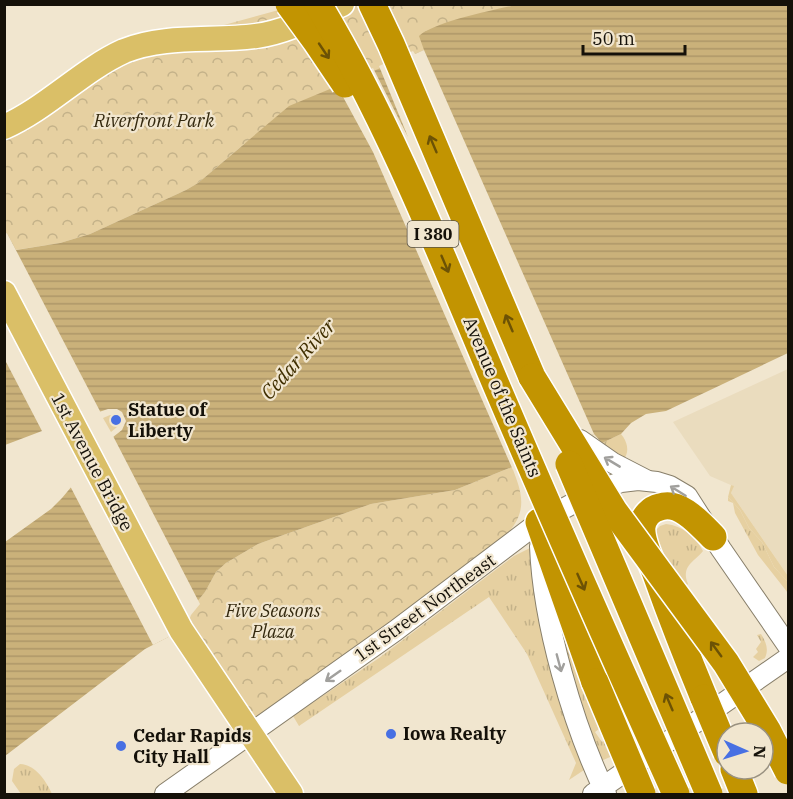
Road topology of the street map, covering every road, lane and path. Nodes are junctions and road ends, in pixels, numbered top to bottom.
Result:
1 (289, 4) edge
2 (318, 4) edge
3 (342, 4) edge
4 (372, 4) edge
5 (4, 127) edge
6 (431, 230) junction
7 (4, 293) edge
8 (532, 377) junction
9 (580, 440) dead end
10 (646, 480) junction
11 (605, 488) junction
12 (539, 522) junction
13 (713, 537) junction
14 (675, 627) junction
15 (789, 646) edge
16 (789, 658) edge
17 (715, 724) edge
18 (249, 735) junction
19 (789, 771) edge
20 (601, 792) edge
21 (165, 795) edge
22 (291, 795) edge
23 (642, 795) edge
24 (676, 795) edge
25 (709, 795) edge

1 -> 6 highway, bridge
2 - 6 highway, Avenue of the Saints / I 380, bridge
3 - 5 main road
8 -> 4 highway, Avenue of the Saints / I 380
6 -> 24 highway, Avenue of the Saints / I 380, bridge
7 - 18 main road, 1st Avenue Bridge
19 -> 8 highway, bridge
25 -> 8 highway, Avenue of the Saints / I 380, bridge
10 -> 9 street
10 - 11 street, 1st Street Northeast
13 -> 10 street
11 - 12 street, 1st Street Northeast
11 - 14 highway
12 -> 18 street, 1st Street Northeast
12 -> 20 street
12 - 23 highway, bridge
13 - 14 highway
13 - 15 street
14 - 17 highway, bridge
16 - 20 street
18 - 21 street, 1st Street Northeast
18 - 22 main road, 1st Avenue Bridge

